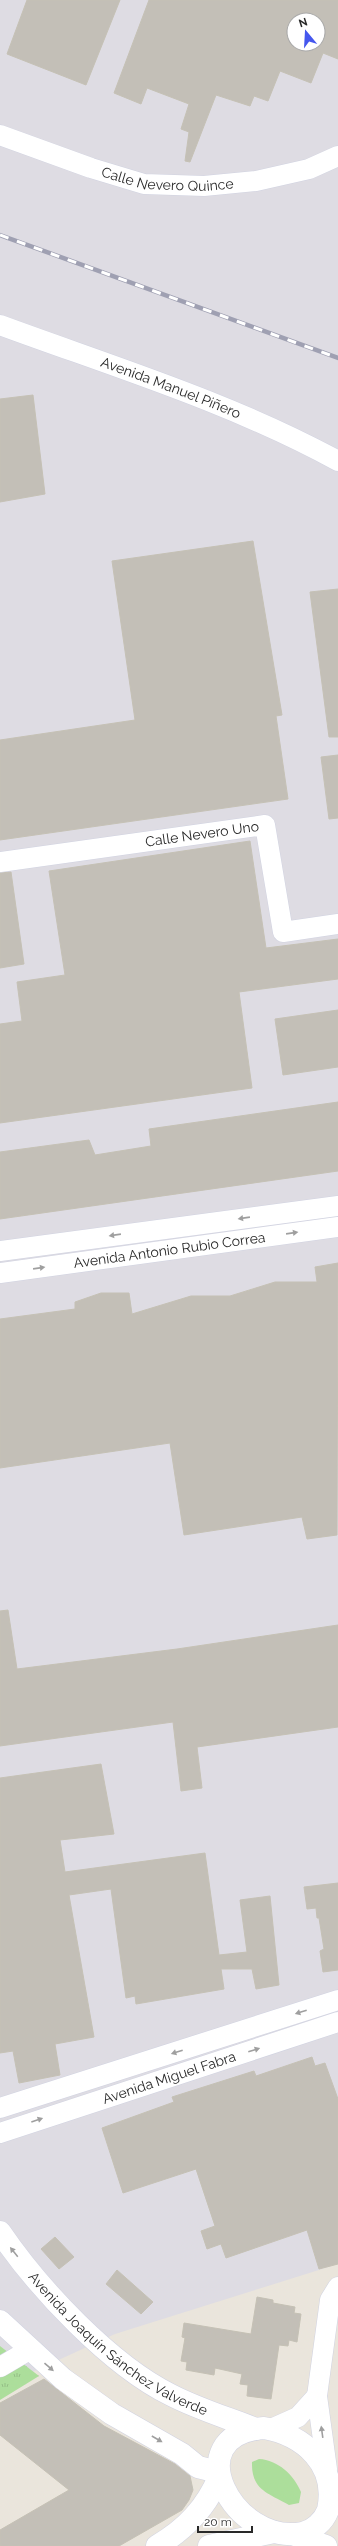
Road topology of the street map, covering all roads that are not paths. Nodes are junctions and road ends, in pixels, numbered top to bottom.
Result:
1 (0, 134) edge
2 (338, 156) edge
3 (0, 325) edge
4 (338, 461) edge
5 (0, 862) edge
6 (338, 924) edge
7 (338, 1206) edge
8 (338, 1227) edge
9 (0, 1251) edge
10 (0, 1273) edge
11 (338, 2000) edge
12 (338, 2022) edge
13 (0, 2108) edge
14 (0, 2133) edge
15 (0, 2232) edge
16 (338, 2287) edge
17 (0, 2321) edge
18 (29, 2350) junction
19 (0, 2367) edge
20 (317, 2396) junction
21 (263, 2429) junction
22 (212, 2472) junction
23 (332, 2476) edge
24 (285, 2534) junction
25 (214, 2545) edge
26 (157, 2546) edge
27 (326, 2546) edge

1 - 2 street, Calle Nevero Quince
3 - 4 street, Avenida Manuel Piñero
5 - 6 street, Calle Nevero Uno
7 -> 9 street, Avenida Antonio Rubio Correa
10 -> 8 street, Avenida Antonio Rubio Correa
11 -> 13 street, Avenida Miguel Fabra
14 -> 12 street, Avenida Miguel Fabra
21 -> 15 main road, Avenida Joaquín Sánchez Valverde
16 - 20 street
17 - 18 main road
18 - 19 street
18 -> 22 main road
20 - 21 street
23 -> 20 street
21 - 22 main road
21 - 23 main road
22 - 24 main road
22 - 26 main road
23 - 24 main road
24 - 25 main road
24 - 27 main road

